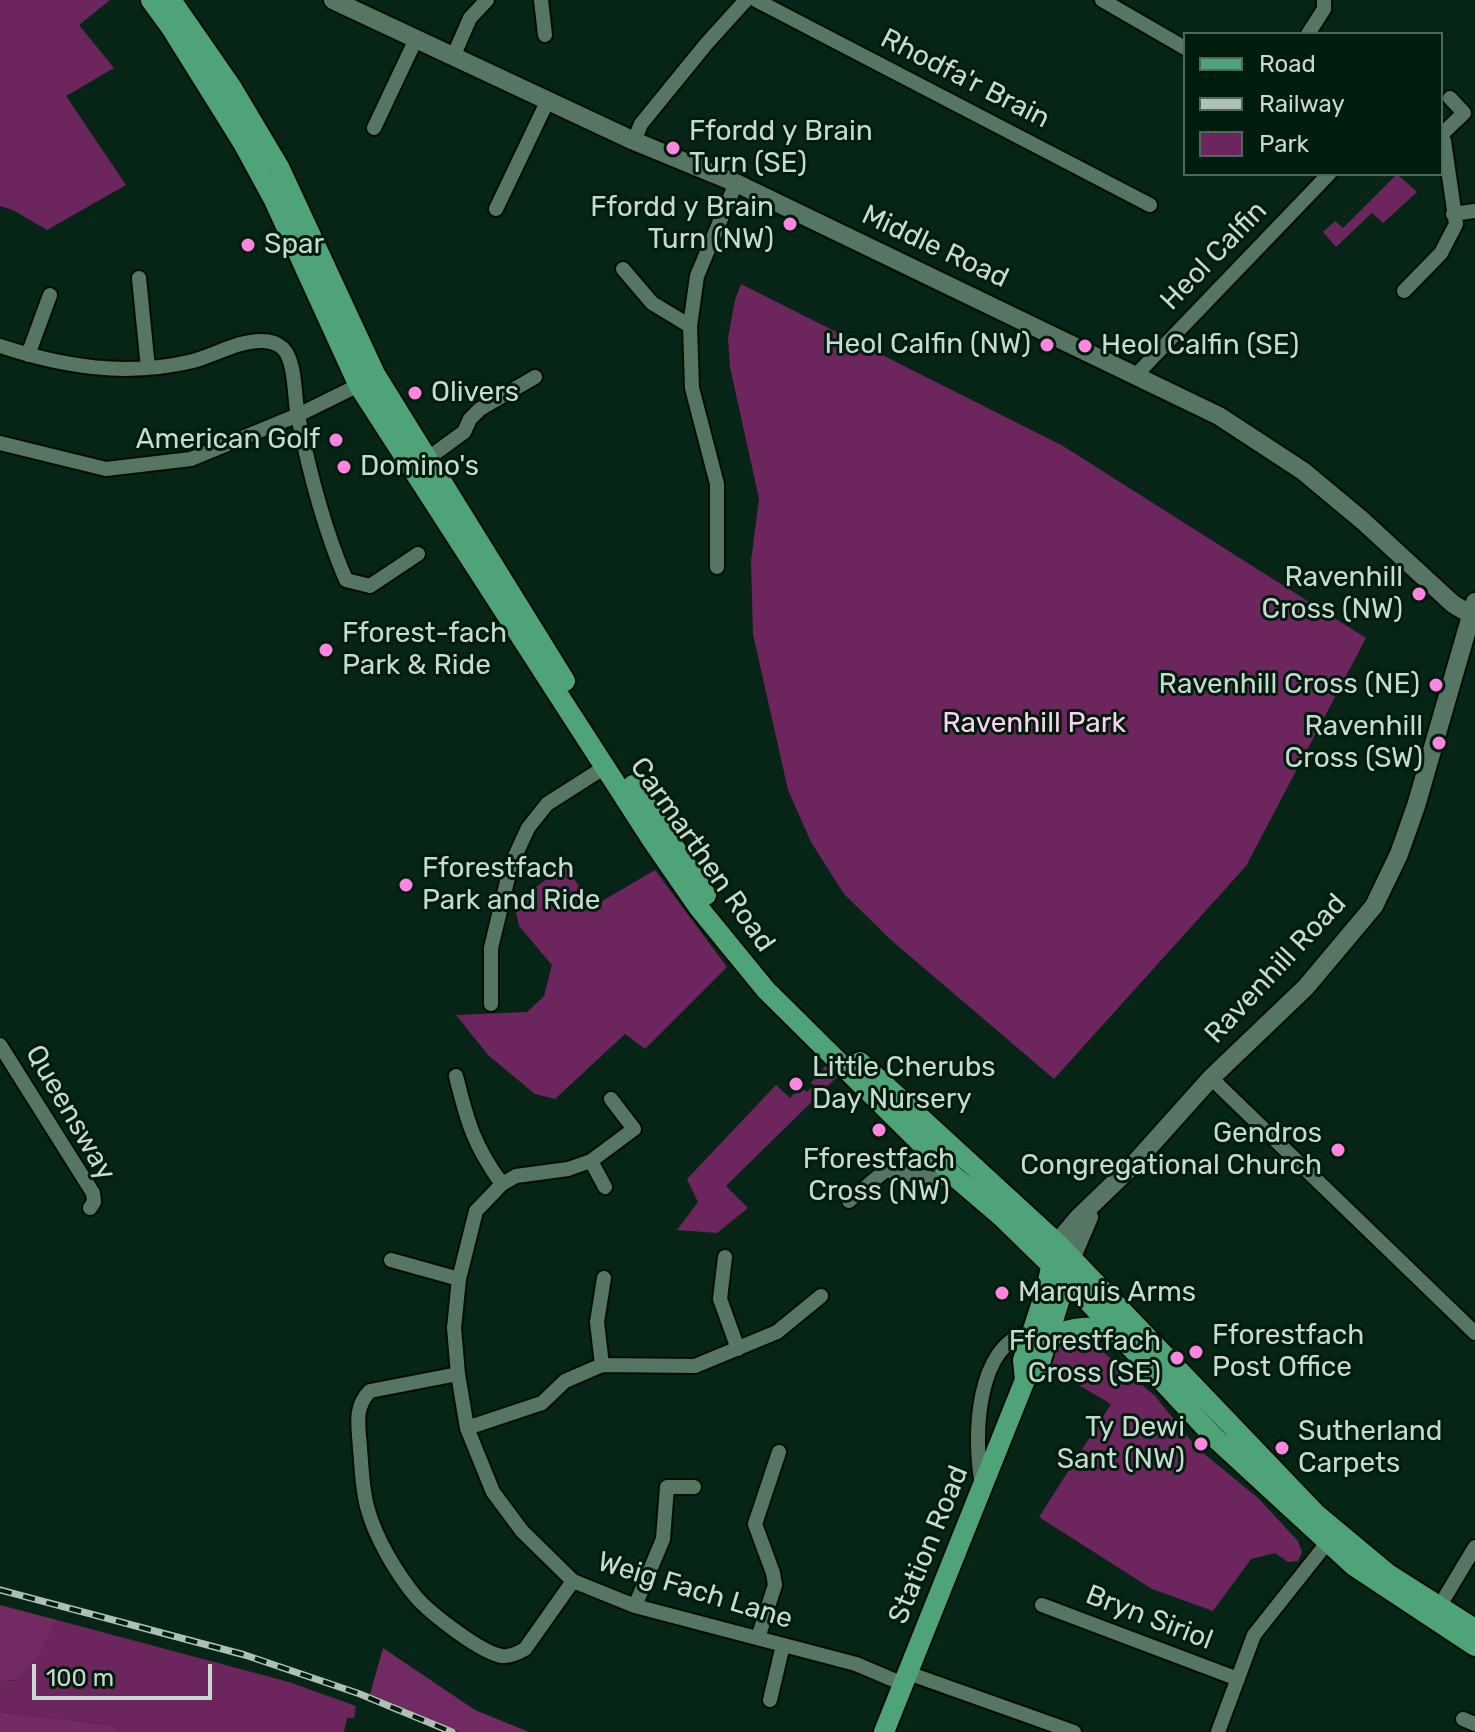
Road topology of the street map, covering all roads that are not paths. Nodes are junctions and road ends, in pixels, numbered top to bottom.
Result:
1 (151, 0) edge
2 (171, 0) edge
3 (333, 0) edge
4 (487, 0) edge
5 (541, 0) edge
6 (746, 0) edge
7 (756, 0) edge
8 (1102, 0) edge
9 (1324, 0) edge
10 (1312, 32) edge
11 (545, 35) dead end
12 (416, 39) junction
13 (1183, 49) edge
14 (453, 57) junction
15 (1450, 98) dead end
16 (548, 100) junction
17 (374, 128) dead end
18 (1443, 134) edge
19 (1443, 139) edge
20 (634, 141) junction
21 (1327, 176) edge
22 (736, 183) junction
23 (1150, 205) dead end
24 (496, 209) dead end
25 (1475, 211) edge
26 (1453, 214) junction
27 (623, 269) dead end
28 (139, 278) dead end
29 (1404, 291) dead end
30 (50, 295) dead end
31 (690, 326) junction
32 (0, 346) edge
33 (28, 355) junction
34 (148, 368) junction
35 (1136, 375) junction
36 (535, 377) dead end
37 (367, 380) junction
38 (298, 415) junction
39 (0, 443) edge
40 (427, 459) junction
41 (418, 554) dead end
42 (717, 567) dead end
43 (1472, 608) edge
44 (1468, 653) edge
45 (605, 767) junction
46 (491, 1004) dead end
47 (0, 1045) edge
48 (456, 1076) dead end
49 (1211, 1078) junction
50 (611, 1099) dead end
51 (591, 1161) junction
52 (955, 1177) junction
53 (502, 1184) junction
54 (605, 1187) dead end
55 (1097, 1200) junction
56 (849, 1201) dead end
57 (90, 1208) dead end
58 (1057, 1243) junction
59 (725, 1257) dead end
60 (391, 1260) dead end
61 (1061, 1262) junction
62 (604, 1278) dead end
63 (459, 1279) junction
64 (1066, 1280) junction
65 (821, 1296) dead end
66 (1475, 1333) edge
67 (1040, 1334) junction
68 (1123, 1337) junction
69 (738, 1349) junction
70 (602, 1365) junction
71 (458, 1374) junction
72 (467, 1428) junction
73 (779, 1452) dead end
74 (694, 1487) dead end
75 (982, 1487) junction
76 (1327, 1543) junction
77 (1475, 1547) edge
78 (573, 1581) junction
79 (1042, 1605) dead end
80 (635, 1606) junction
81 (1439, 1607) junction
82 (1475, 1629) edge
83 (758, 1638) junction
84 (783, 1645) junction
85 (1475, 1646) edge
86 (906, 1679) junction
87 (1238, 1679) junction
88 (770, 1700) dead end
89 (884, 1732) edge
90 (1074, 1732) edge
91 (1218, 1732) edge

1 - 37 main road, Carmarthen Road
2 - 37 main road, Carmarthen Road
3 - 12 street, Middle Road
4 - 14 street
5 - 11 street
6 - 20 street
7 - 23 street, Rhodfa'r Brain
8 - 13 street
9 - 10 street
12 - 14 street, Middle Road
12 - 17 street
14 - 16 street, Middle Road
15 - 18 street
16 - 20 street, Middle Road
16 - 24 street
19 - 26 street
20 - 22 street, Middle Road
21 - 35 street, Heol Calfin
22 - 31 street
22 - 35 street, Middle Road
25 - 26 street
26 - 29 street
27 - 31 street
28 - 34 street
30 - 33 street
31 - 42 street
32 - 33 street
33 - 34 street
34 - 38 street
35 - 43 street, Middle Road
36 - 40 street
37 - 38 street
37 - 40 main road, Carmarthen Road
37 - 45 main road, Carmarthen Road
38 - 39 street
38 - 41 street
40 - 58 main road, Carmarthen Road
43 - 44 street, Ravenhill Road
44 - 49 street, Ravenhill Road
45 - 46 street
45 - 52 main road, Carmarthen Road
47 - 57 street, Queensway
48 - 53 street
49 - 55 street, Ravenhill Road
49 - 66 street
50 - 51 street
51 - 53 street
51 - 54 street
52 - 56 street
52 - 61 main road, Carmarthen Road
53 - 63 street, Weig Fach Lane
55 - 58 street, Ravenhill Road
55 - 61 street, Ravenhill Road
58 - 61 main road, Carmarthen Road
59 - 69 street
60 - 63 street
61 - 64 main road, Station Road
61 - 67 main road, Station Road
61 - 81 main road, Carmarthen Road
62 - 70 street
63 - 71 street, Weig Fach Lane
64 - 67 main road, Station Road
64 - 68 main road
65 - 69 street
67 - 68 main road
67 - 75 main road, Station Road
67 - 75 street
68 - 76 main road
69 - 70 street
70 - 72 street
71 - 72 street, Weig Fach Lane
71 - 78 street
72 - 78 street, Weig Fach Lane
73 - 83 street
74 - 80 street
75 - 86 main road, Station Road
76 - 85 main road
76 - 87 street
77 - 81 street
78 - 80 street, Weig Fach Lane
79 - 87 street, Bryn Siriol
80 - 83 street, Weig Fach Lane
81 - 82 main road, Carmarthen Road
83 - 84 street, Weig Fach Lane
84 - 86 street, Weig Fach Lane
84 - 88 street
86 - 89 main road, Station Road
86 - 90 street, Weig Fach Lane
87 - 91 street

